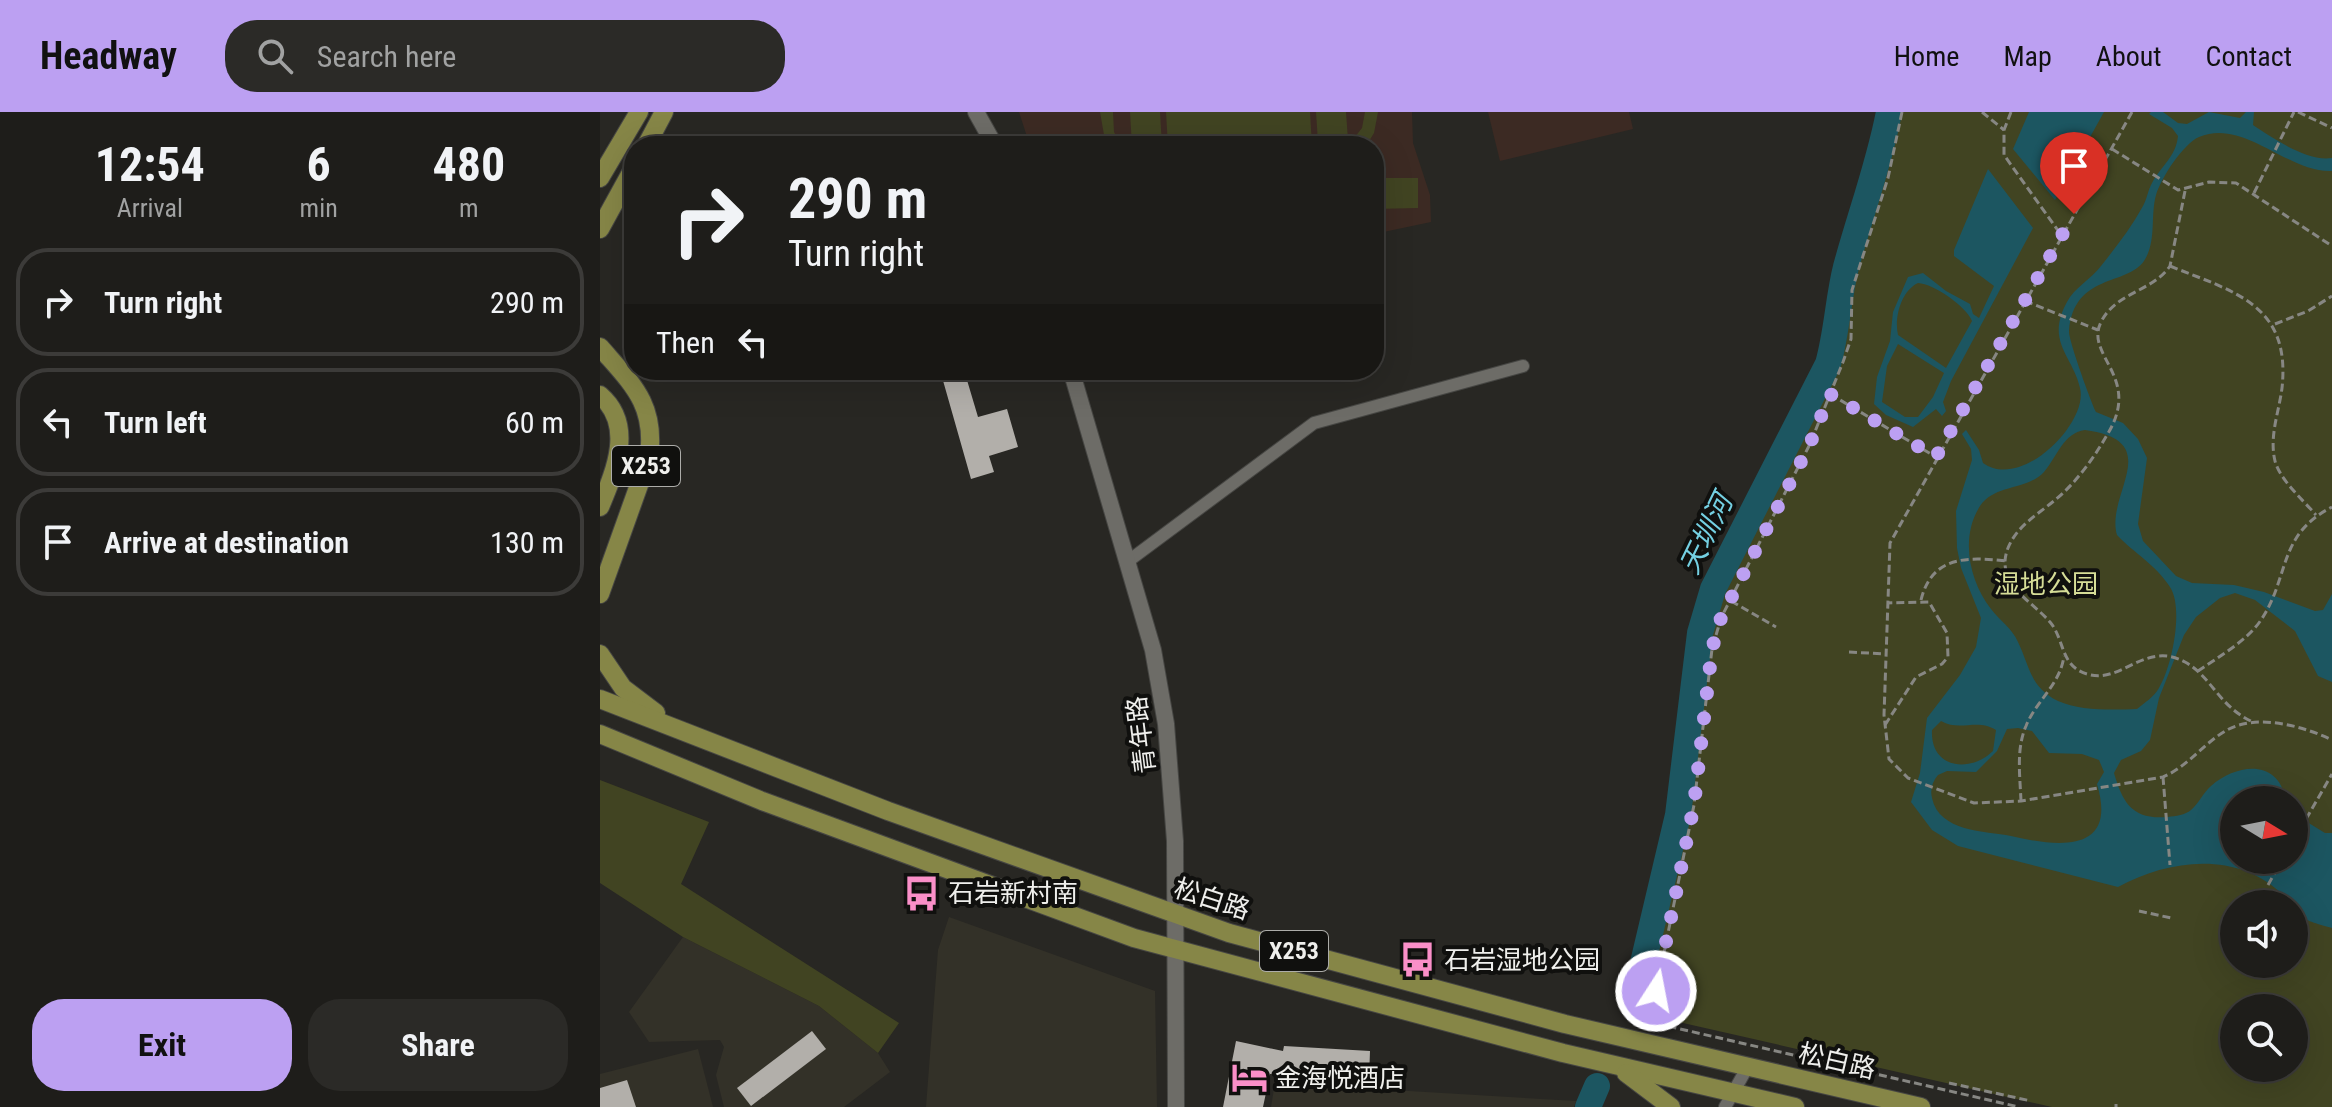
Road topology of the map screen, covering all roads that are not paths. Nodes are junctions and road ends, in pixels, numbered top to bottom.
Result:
1 (639, 112) edge
2 (664, 112) edge
3 (976, 112) edge
4 (625, 136) edge
5 (651, 136) edge
6 (989, 136) edge
7 (624, 137) edge
8 (600, 178) edge
9 (624, 185) edge
10 (600, 229) edge
11 (600, 347) edge
12 (1523, 366) dead end
13 (624, 377) edge
14 (626, 380) edge
15 (1074, 380) edge
16 (600, 395) edge
17 (600, 507) edge
18 (1127, 562) junction
19 (600, 594) edge
20 (600, 654) edge
21 (600, 699) edge
22 (685, 732) junction
23 (600, 734) edge
24 (1175, 914) junction
25 (1176, 951) junction
26 (1605, 1063) junction
27 (1747, 1068) junction
28 (1736, 1101) edge
29 (1176, 1107) edge
30 (1671, 1107) edge
31 (1795, 1107) edge
32 (1921, 1107) edge

1 - 4 main road
2 - 5 main road
3 - 6 street
7 - 8 main road
9 - 10 main road
11 - 13 main road, X253
12 - 18 street
14 - 19 main road, X253
15 - 18 street, 青年路
16 - 17 main road
18 - 24 street, 青年路
20 - 22 main road, X253
21 - 22 main road, 松白路
22 - 24 main road, 松白路 / X253
23 - 25 main road, 松白路 / X253
24 - 25 street, 青年路
24 - 27 main road, 松白路 / X253
25 - 26 main road, 松白路 / X253
25 - 29 street, 青年路
26 - 28 main road, 松白路 / X253
26 - 30 main road
27 - 28 street
27 - 32 main road, 松白路 / X253
28 - 31 main road, 松白路 / X253

